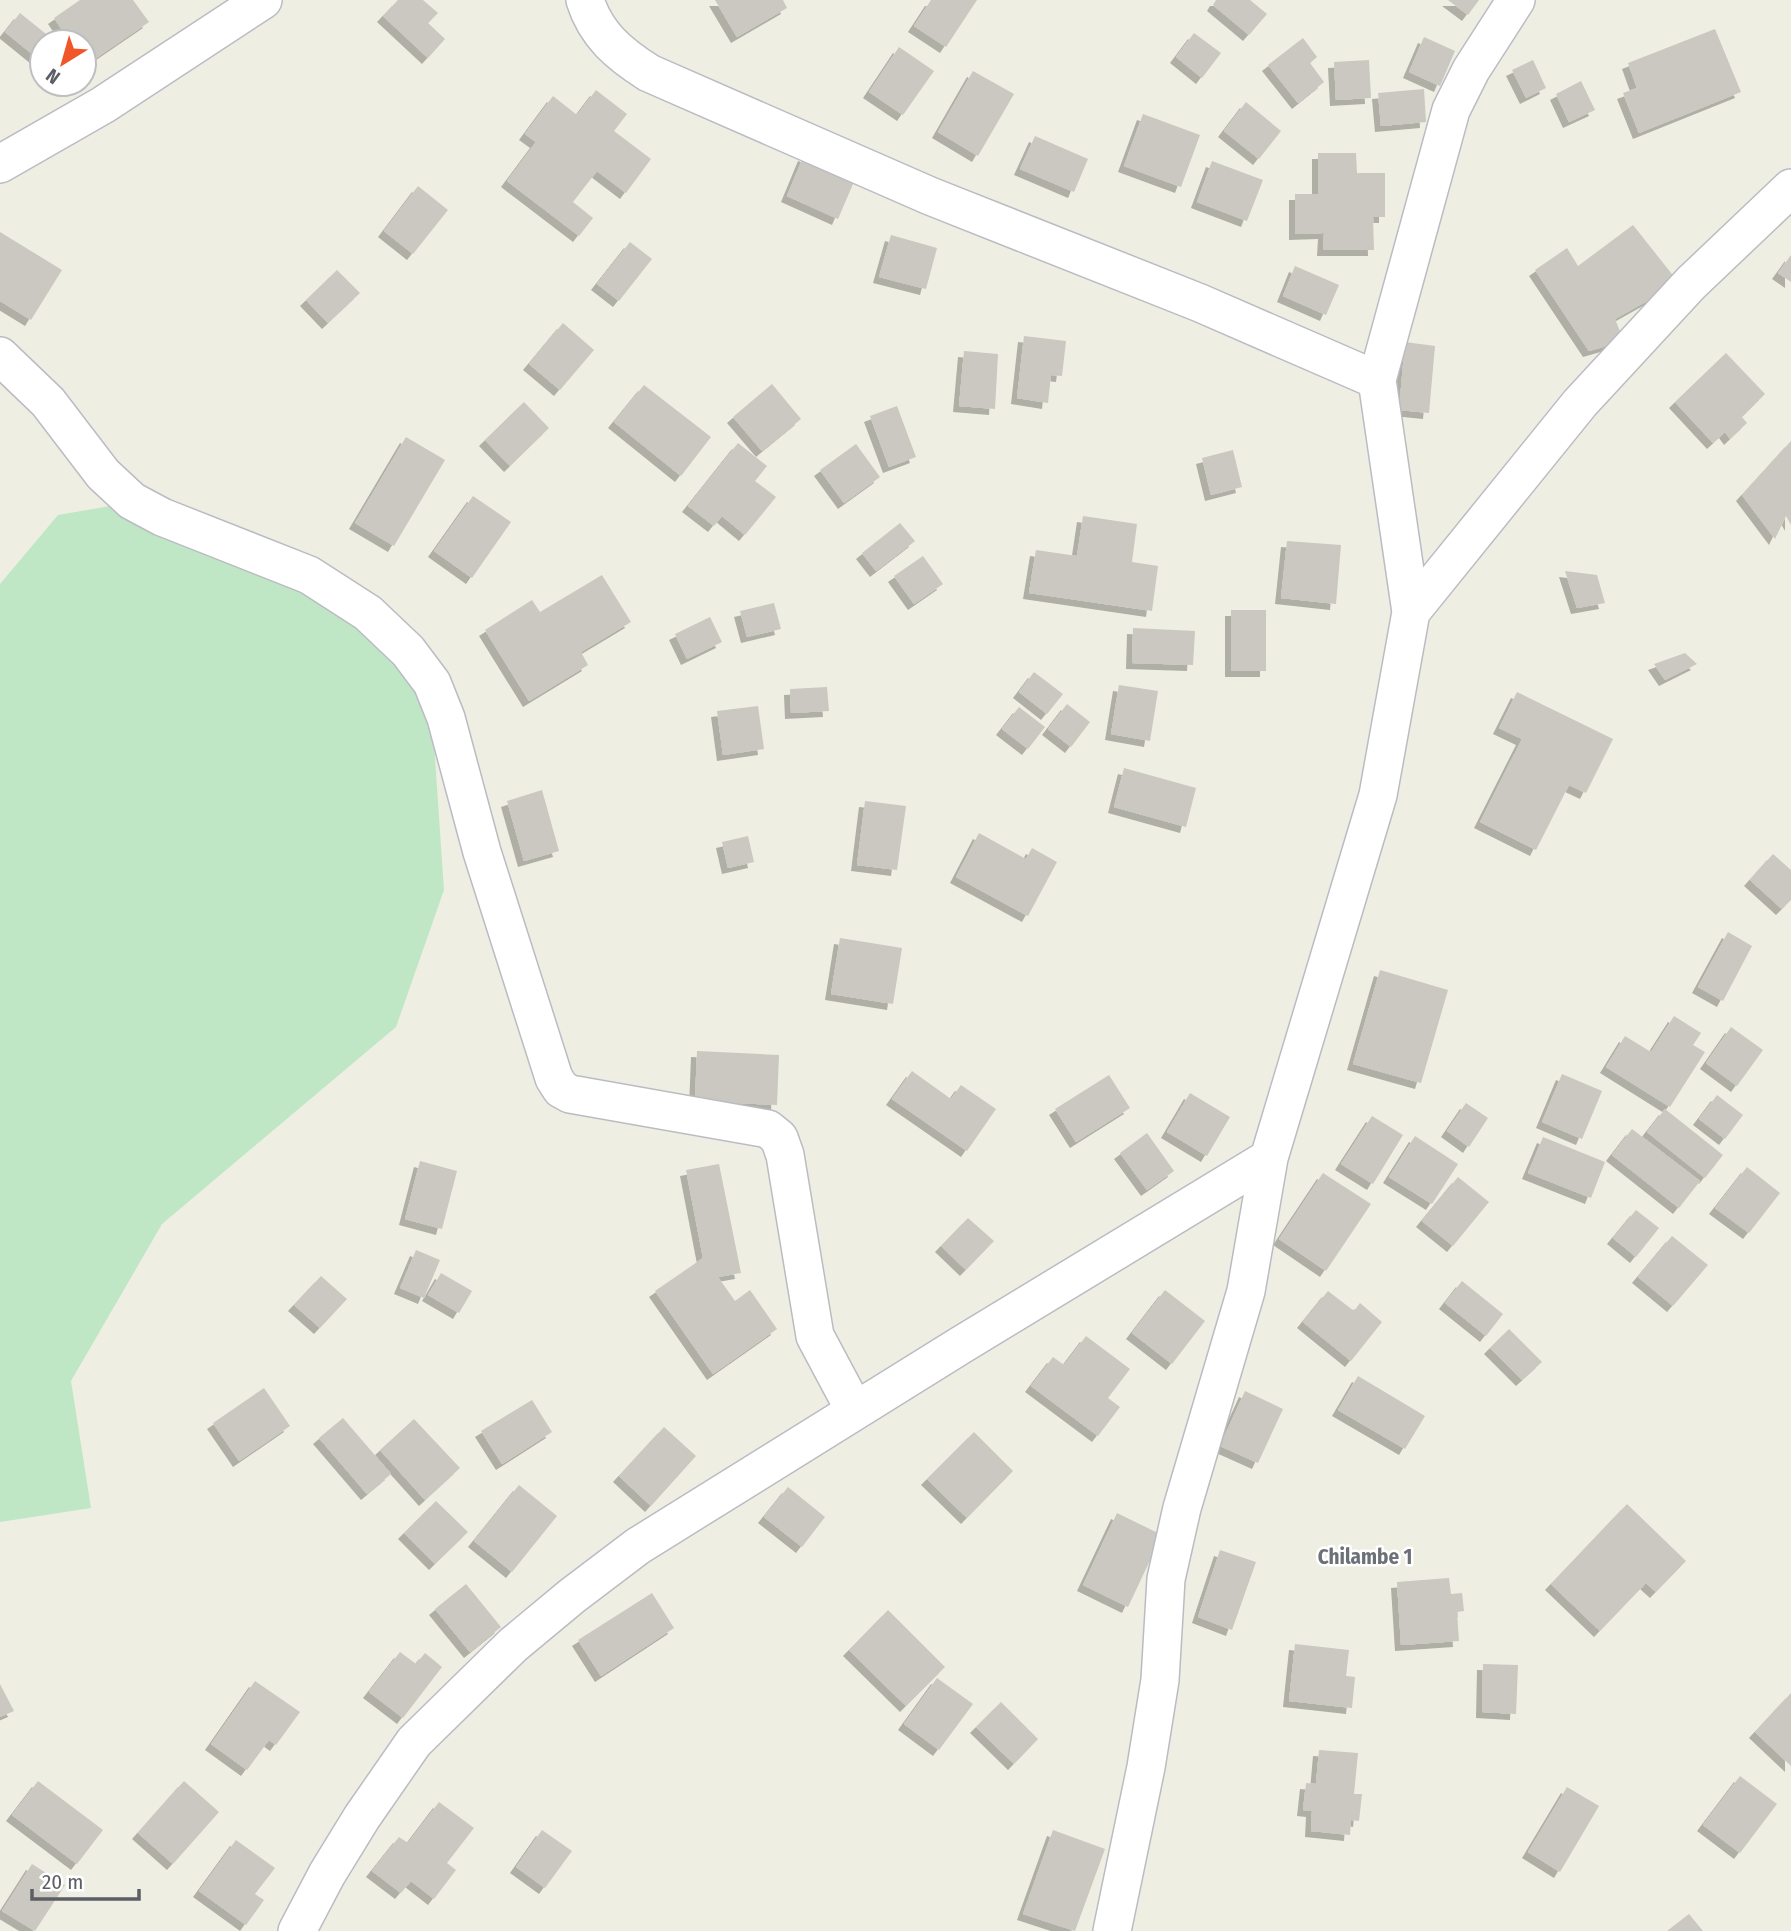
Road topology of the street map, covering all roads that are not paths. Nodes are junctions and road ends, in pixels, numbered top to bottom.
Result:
1 (264, 0) edge
2 (585, 0) edge
3 (1516, 0) edge
4 (0, 164) edge
5 (1791, 188) edge
6 (0, 356) edge
7 (1377, 380) junction
8 (1411, 612) junction
9 (1269, 1158) junction
10 (855, 1411) junction
11 (297, 1931) edge
12 (1112, 1931) edge

1 - 4 street
2 - 7 street
3 - 7 street
5 - 8 street
6 - 10 street
7 - 8 street
8 - 9 street
9 - 10 street
9 - 12 street
10 - 11 street

